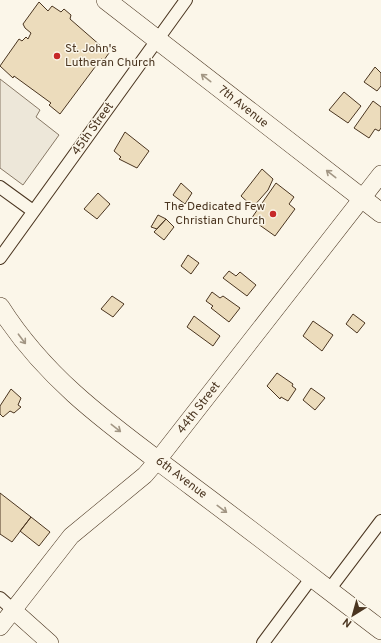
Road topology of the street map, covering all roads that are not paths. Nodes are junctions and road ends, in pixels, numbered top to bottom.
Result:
1 (106, 0) edge
2 (186, 0) edge
3 (157, 40) junction
4 (381, 174) edge
5 (0, 187) edge
6 (362, 198) junction
7 (33, 211) junction
8 (381, 213) edge
9 (0, 258) edge
10 (0, 307) edge
11 (157, 461) junction
12 (381, 521) edge
13 (312, 577) junction
14 (329, 590) junction
15 (6, 604) edge
16 (0, 627) edge
17 (381, 630) edge
18 (50, 643) edge
19 (263, 643) edge

1 - 3 main road, 7th Avenue
2 - 3 street, 45th Street
6 -> 3 main road, 7th Avenue
3 - 7 street, 45th Street
4 - 6 street, 44th Street
5 - 7 street
6 - 8 main road, 7th Avenue
6 - 11 street, 44th Street
7 - 9 street, 45th Street
10 -> 11 main road, 6th Avenue
11 -> 13 main road, 6th Avenue
11 - 15 street, 44th Street
12 - 14 street
13 - 14 main road, 6th Avenue
13 - 19 street
14 - 17 main road, 6th Avenue
15 - 16 street, 44th Street
15 - 18 street

